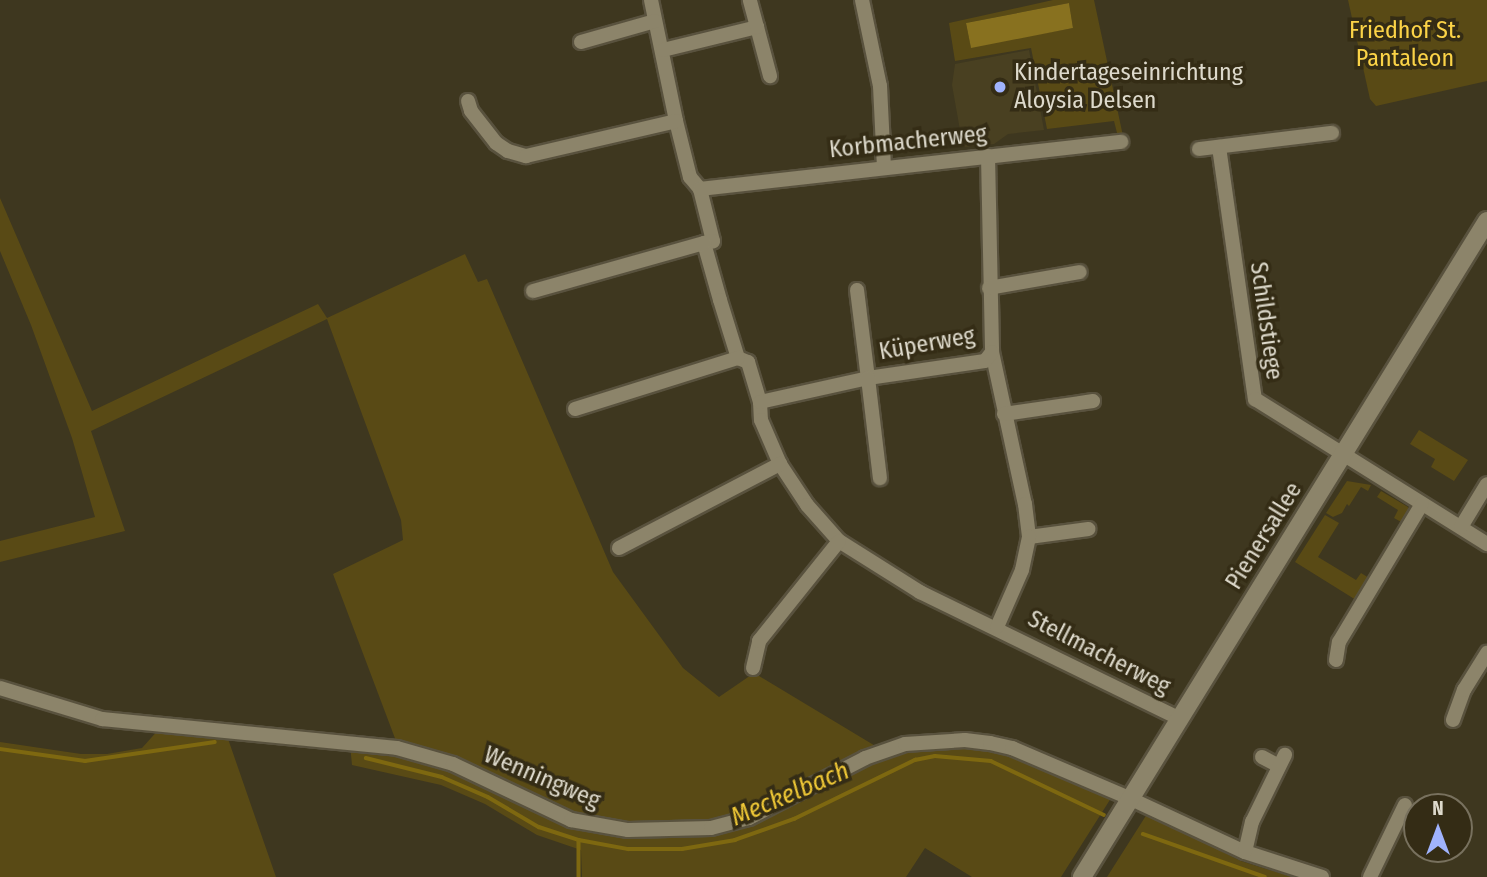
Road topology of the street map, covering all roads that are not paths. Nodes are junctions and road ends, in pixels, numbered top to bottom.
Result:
1 (651, 0) edge
2 (750, 0) edge
3 (862, 0) edge
4 (655, 21) junction
5 (757, 27) junction
6 (581, 42) dead end
7 (663, 50) junction
8 (770, 76) dead end
9 (468, 101) dead end
10 (676, 121) junction
11 (1332, 133) dead end
12 (1121, 142) dead end
13 (1219, 147) junction
14 (1199, 149) dead end
15 (988, 156) junction
16 (884, 167) junction
17 (700, 189) junction
18 (1487, 221) edge
19 (704, 243) junction
20 (1080, 272) dead end
21 (989, 288) junction
22 (856, 290) dead end
23 (533, 291) dead end
24 (992, 352) junction
25 (738, 358) junction
26 (868, 378) junction
27 (1093, 401) dead end
28 (761, 402) junction
29 (575, 409) dead end
30 (1004, 414) junction
31 (1342, 456) junction
32 (780, 464) junction
33 (880, 478) dead end
34 (1487, 484) edge
35 (1422, 504) junction
36 (1461, 527) junction
37 (1088, 529) dead end
38 (1028, 537) junction
39 (839, 541) junction
40 (1487, 544) edge
41 (619, 548) dead end
42 (997, 628) junction
43 (1487, 653) edge
44 (1336, 660) dead end
45 (753, 668) dead end
46 (0, 688) edge
47 (1180, 719) junction
48 (1453, 720) dead end
49 (1262, 757) dead end
50 (1129, 798) junction
51 (1403, 809) edge
52 (1245, 852) junction
53 (1082, 877) edge
54 (1322, 877) edge
55 (1370, 877) edge

1 - 4 street, Stellmacherweg
2 - 5 street
3 - 16 street
4 - 6 street
4 - 7 street, Stellmacherweg
5 - 7 street
5 - 8 street
7 - 10 street, Stellmacherweg
9 - 10 street
10 - 17 street, Stellmacherweg
11 - 13 street
12 - 15 street, Korbmacherweg
13 - 14 street
13 - 31 street, Schildstiege
15 - 16 street, Korbmacherweg
15 - 21 street, Stellmacherweg
16 - 17 street, Korbmacherweg
17 - 19 street, Stellmacherweg
18 - 31 main road, Pienersallee
19 - 23 street
19 - 25 street, Stellmacherweg
20 - 21 street
21 - 24 street, Stellmacherweg
22 - 26 street, Küperweg
24 - 26 street, Küperweg
24 - 30 street, Stellmacherweg
25 - 28 street, Stellmacherweg
25 - 29 street
26 - 28 street, Küperweg
26 - 33 street, Küperweg
27 - 30 street
28 - 32 street, Stellmacherweg
30 - 38 street, Stellmacherweg
31 - 35 street, Schildstiege
31 - 47 main road, Pienersallee
32 - 39 street, Stellmacherweg
32 - 41 street
34 - 36 street
35 - 36 street, Schildstiege
35 - 44 street
36 - 40 street, Schildstiege
37 - 38 street
38 - 42 street, Stellmacherweg
39 - 42 street, Stellmacherweg
39 - 45 street
42 - 47 street, Stellmacherweg
43 - 48 street
46 - 50 street, Wenningweg
47 - 50 main road, Pienersallee
49 - 52 street
50 - 52 street, Wenningweg
50 - 53 main road, Pienersallee
51 - 55 street
52 - 54 street, Wenningweg

